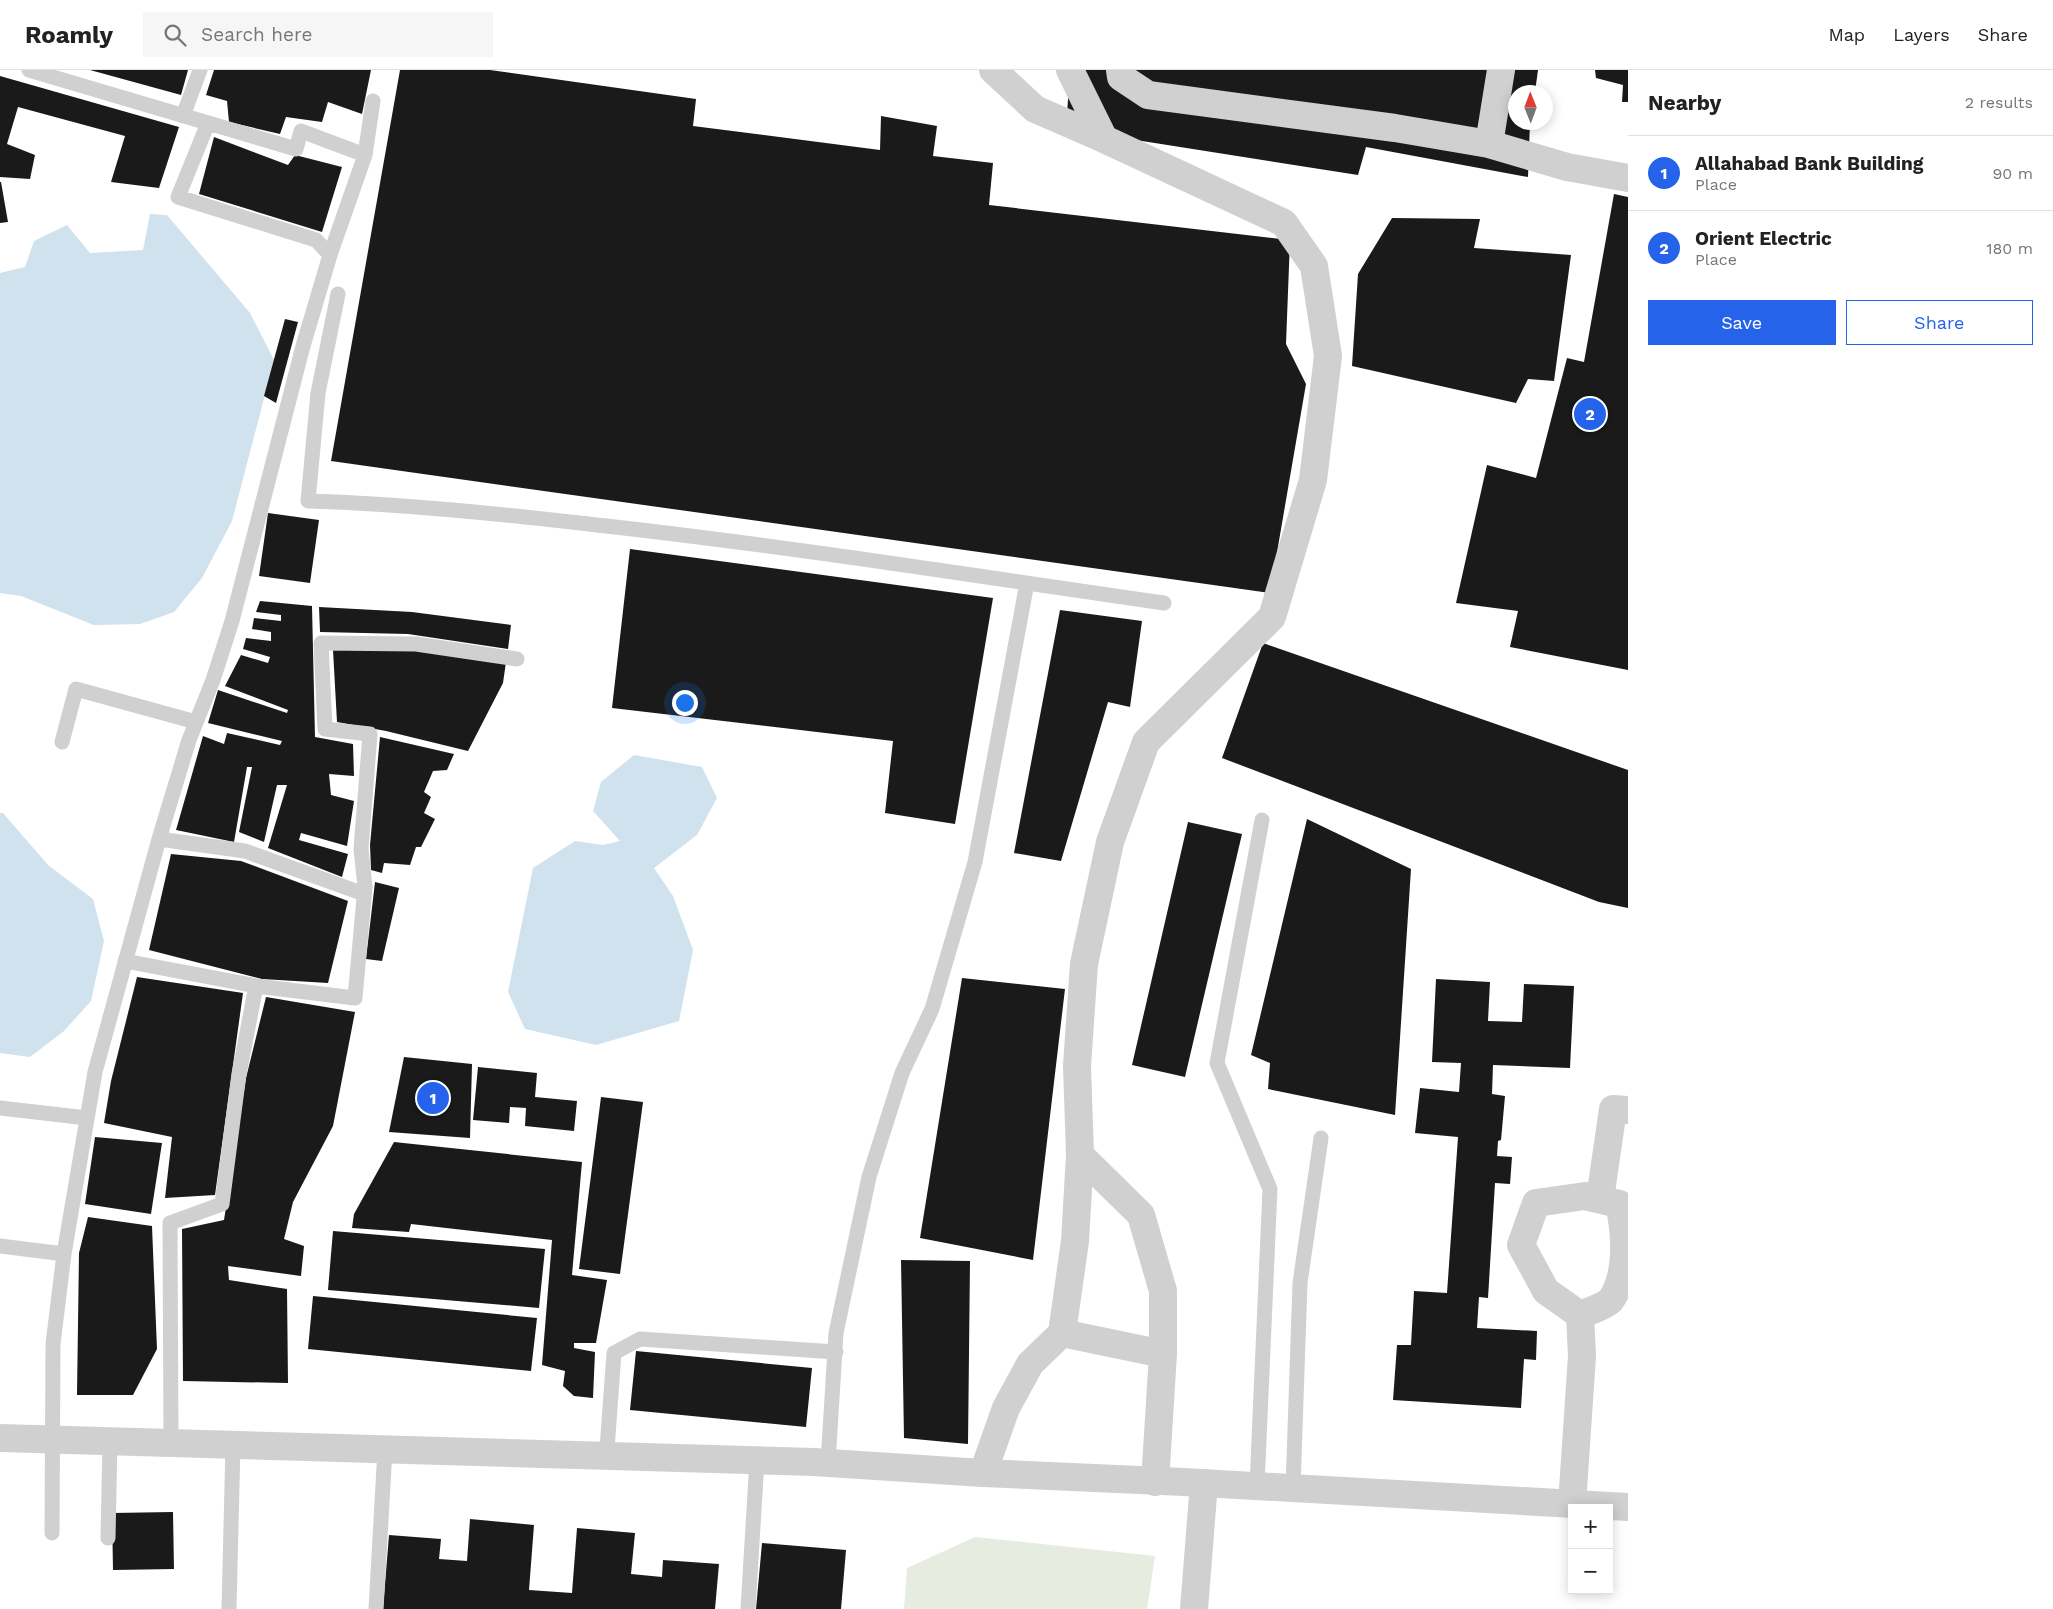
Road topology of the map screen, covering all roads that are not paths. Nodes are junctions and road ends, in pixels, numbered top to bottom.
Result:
1 (200, 70) edge
2 (993, 70) edge
3 (1070, 70) edge
4 (1120, 70) edge
5 (1501, 70) edge
6 (32, 71) edge
7 (373, 101) dead end
8 (183, 116) junction
9 (208, 123) junction
10 (1104, 139) junction
11 (1489, 144) junction
12 (365, 155) junction
13 (1628, 178) edge
14 (330, 255) junction
15 (338, 294) dead end
16 (1027, 583) junction
17 (1164, 603) dead end
18 (517, 659) dead end
19 (196, 722) junction
20 (62, 742) dead end
21 (1262, 820) dead end
22 (159, 840) junction
23 (364, 894) junction
24 (125, 960) junction
25 (256, 986) junction
26 (0, 1108) edge
27 (1628, 1110) edge
28 (87, 1118) junction
29 (1320, 1138) dead end
30 (1080, 1155) junction
31 (1600, 1199) junction
32 (0, 1246) edge
33 (64, 1254) junction
34 (1580, 1316) junction
35 (1062, 1333) junction
36 (836, 1352) junction
37 (1163, 1354) junction
38 (0, 1438) edge
39 (52, 1440) junction
40 (110, 1441) junction
41 (171, 1443) junction
42 (232, 1445) junction
43 (385, 1449) junction
44 (609, 1456) junction
45 (757, 1460) junction
46 (828, 1463) junction
47 (982, 1473) junction
48 (1155, 1482) junction
49 (1204, 1483) junction
50 (1257, 1486) junction
51 (1293, 1488) junction
52 (1572, 1504) joint
53 (1613, 1506) edge
54 (1628, 1507) edge
55 (52, 1533) dead end
56 (108, 1538) dead end
57 (230, 1609) edge
58 (376, 1609) edge
59 (748, 1609) edge
60 (1194, 1609) edge

1 - 8 lane
2 - 10 street
3 - 10 street
4 - 11 street
5 - 11 street
6 - 8 lane
7 - 12 lane
8 - 9 lane
9 - 12 lane
9 - 14 lane
10 - 30 street
11 - 13 street
12 - 14 lane
14 - 19 lane
15 - 16 lane
16 - 17 lane
16 - 36 lane
18 - 23 lane
19 - 20 lane
19 - 22 lane
21 - 50 lane
22 - 23 lane
22 - 24 lane
23 - 25 lane
24 - 25 lane
24 - 28 lane
25 - 41 lane
26 - 28 lane
27 - 31 street
28 - 33 lane
29 - 51 lane
30 - 35 street
30 - 37 street
31 - 34 street
31 - 34 street
32 - 33 lane
33 - 39 lane
34 - 52 street
35 - 37 street
35 - 47 street
36 - 44 lane
36 - 46 lane
37 - 48 street
38 - 39 street
39 - 40 street
39 - 55 lane
40 - 41 street
40 - 56 lane
41 - 42 street
42 - 43 street
42 - 57 lane
43 - 44 street
43 - 58 lane
44 - 45 street
45 - 46 street
45 - 59 lane
46 - 47 street
47 - 48 street
48 - 49 street
49 - 50 street
49 - 60 street
50 - 51 street
51 - 52 street
53 - 54 street

